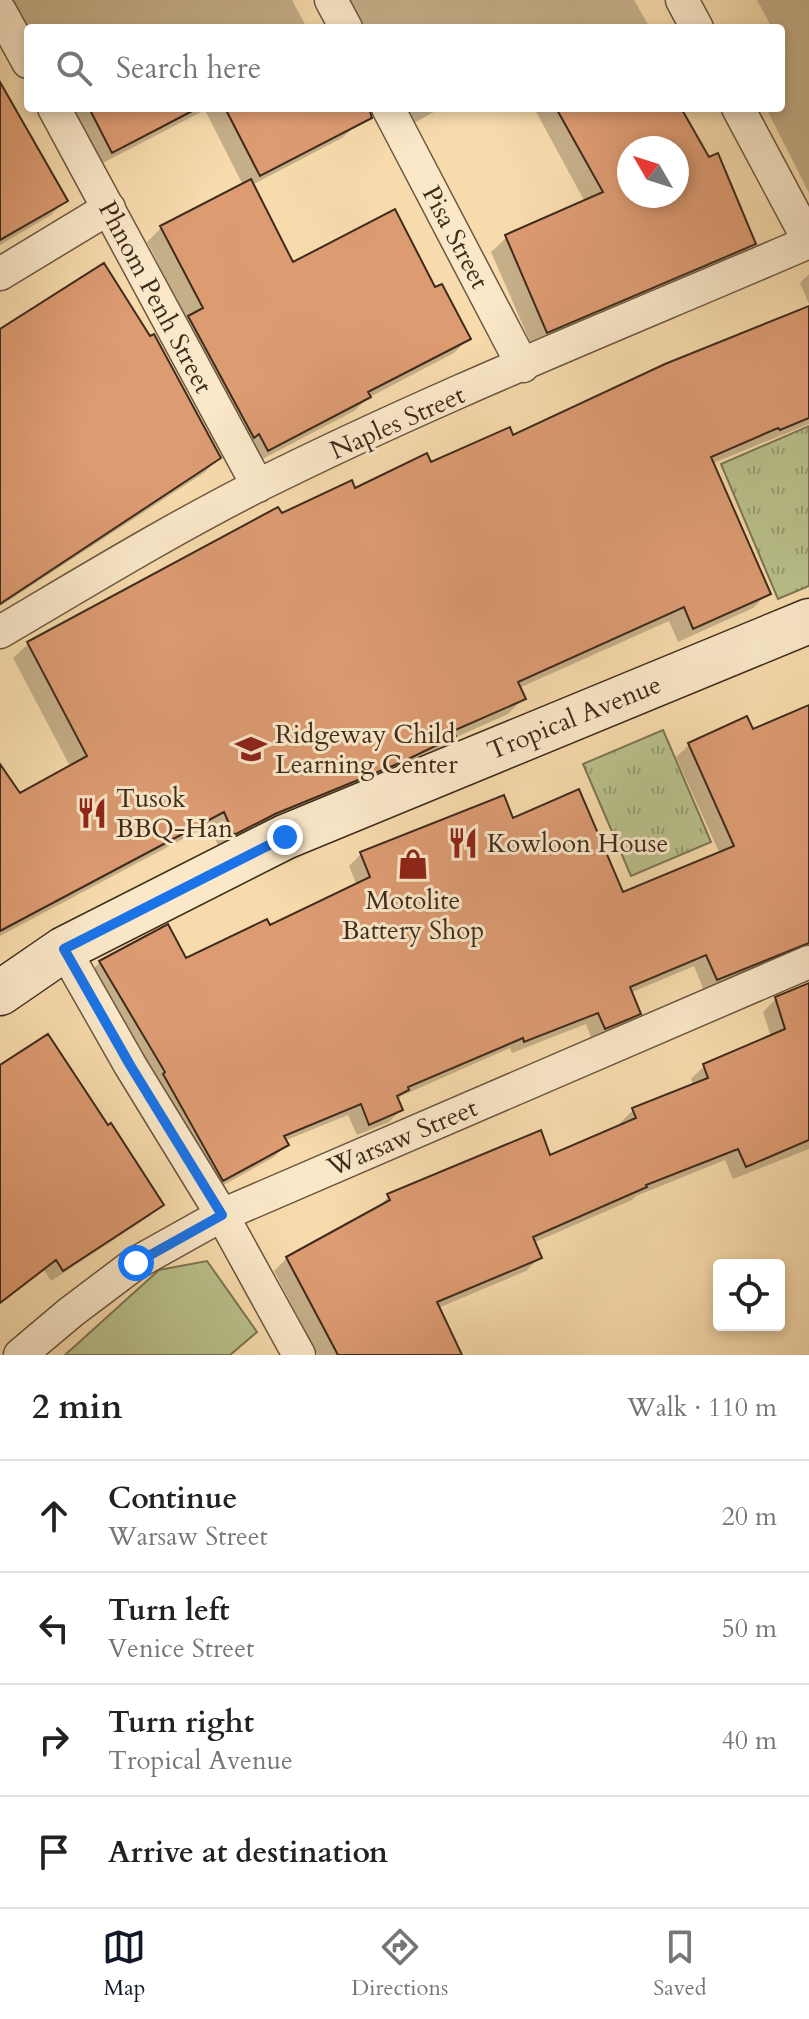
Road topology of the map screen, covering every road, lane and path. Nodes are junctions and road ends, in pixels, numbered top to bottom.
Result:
1 (331, 0) edge
2 (682, 0) edge
3 (0, 11) edge
4 (344, 24) edge
5 (695, 24) edge
6 (24, 55) edge
7 (56, 112) edge
8 (390, 112) edge
9 (740, 112) edge
10 (109, 208) junction
11 (809, 242) edge
12 (0, 274) edge
13 (523, 366) junction
14 (258, 486) junction
15 (809, 621) edge
16 (0, 632) edge
17 (64, 949) junction
18 (809, 962) edge
19 (0, 993) edge
20 (222, 1215) junction
21 (20, 1355) edge
22 (299, 1355) edge

1 - 4 street
2 - 5 street
3 - 6 street
7 - 10 street, Phnom Penh Street
8 - 13 street, Pisa Street
9 - 11 street
10 - 12 street
10 - 14 street, Phnom Penh Street
11 - 13 street, Naples Street
13 - 14 street, Naples Street
14 - 16 street, Naples Street
15 - 17 street, Tropical Avenue
17 - 19 street, Tropical Avenue
17 - 20 street
18 - 20 street, Warsaw Street
20 - 21 street, Warsaw Street
20 - 22 street

